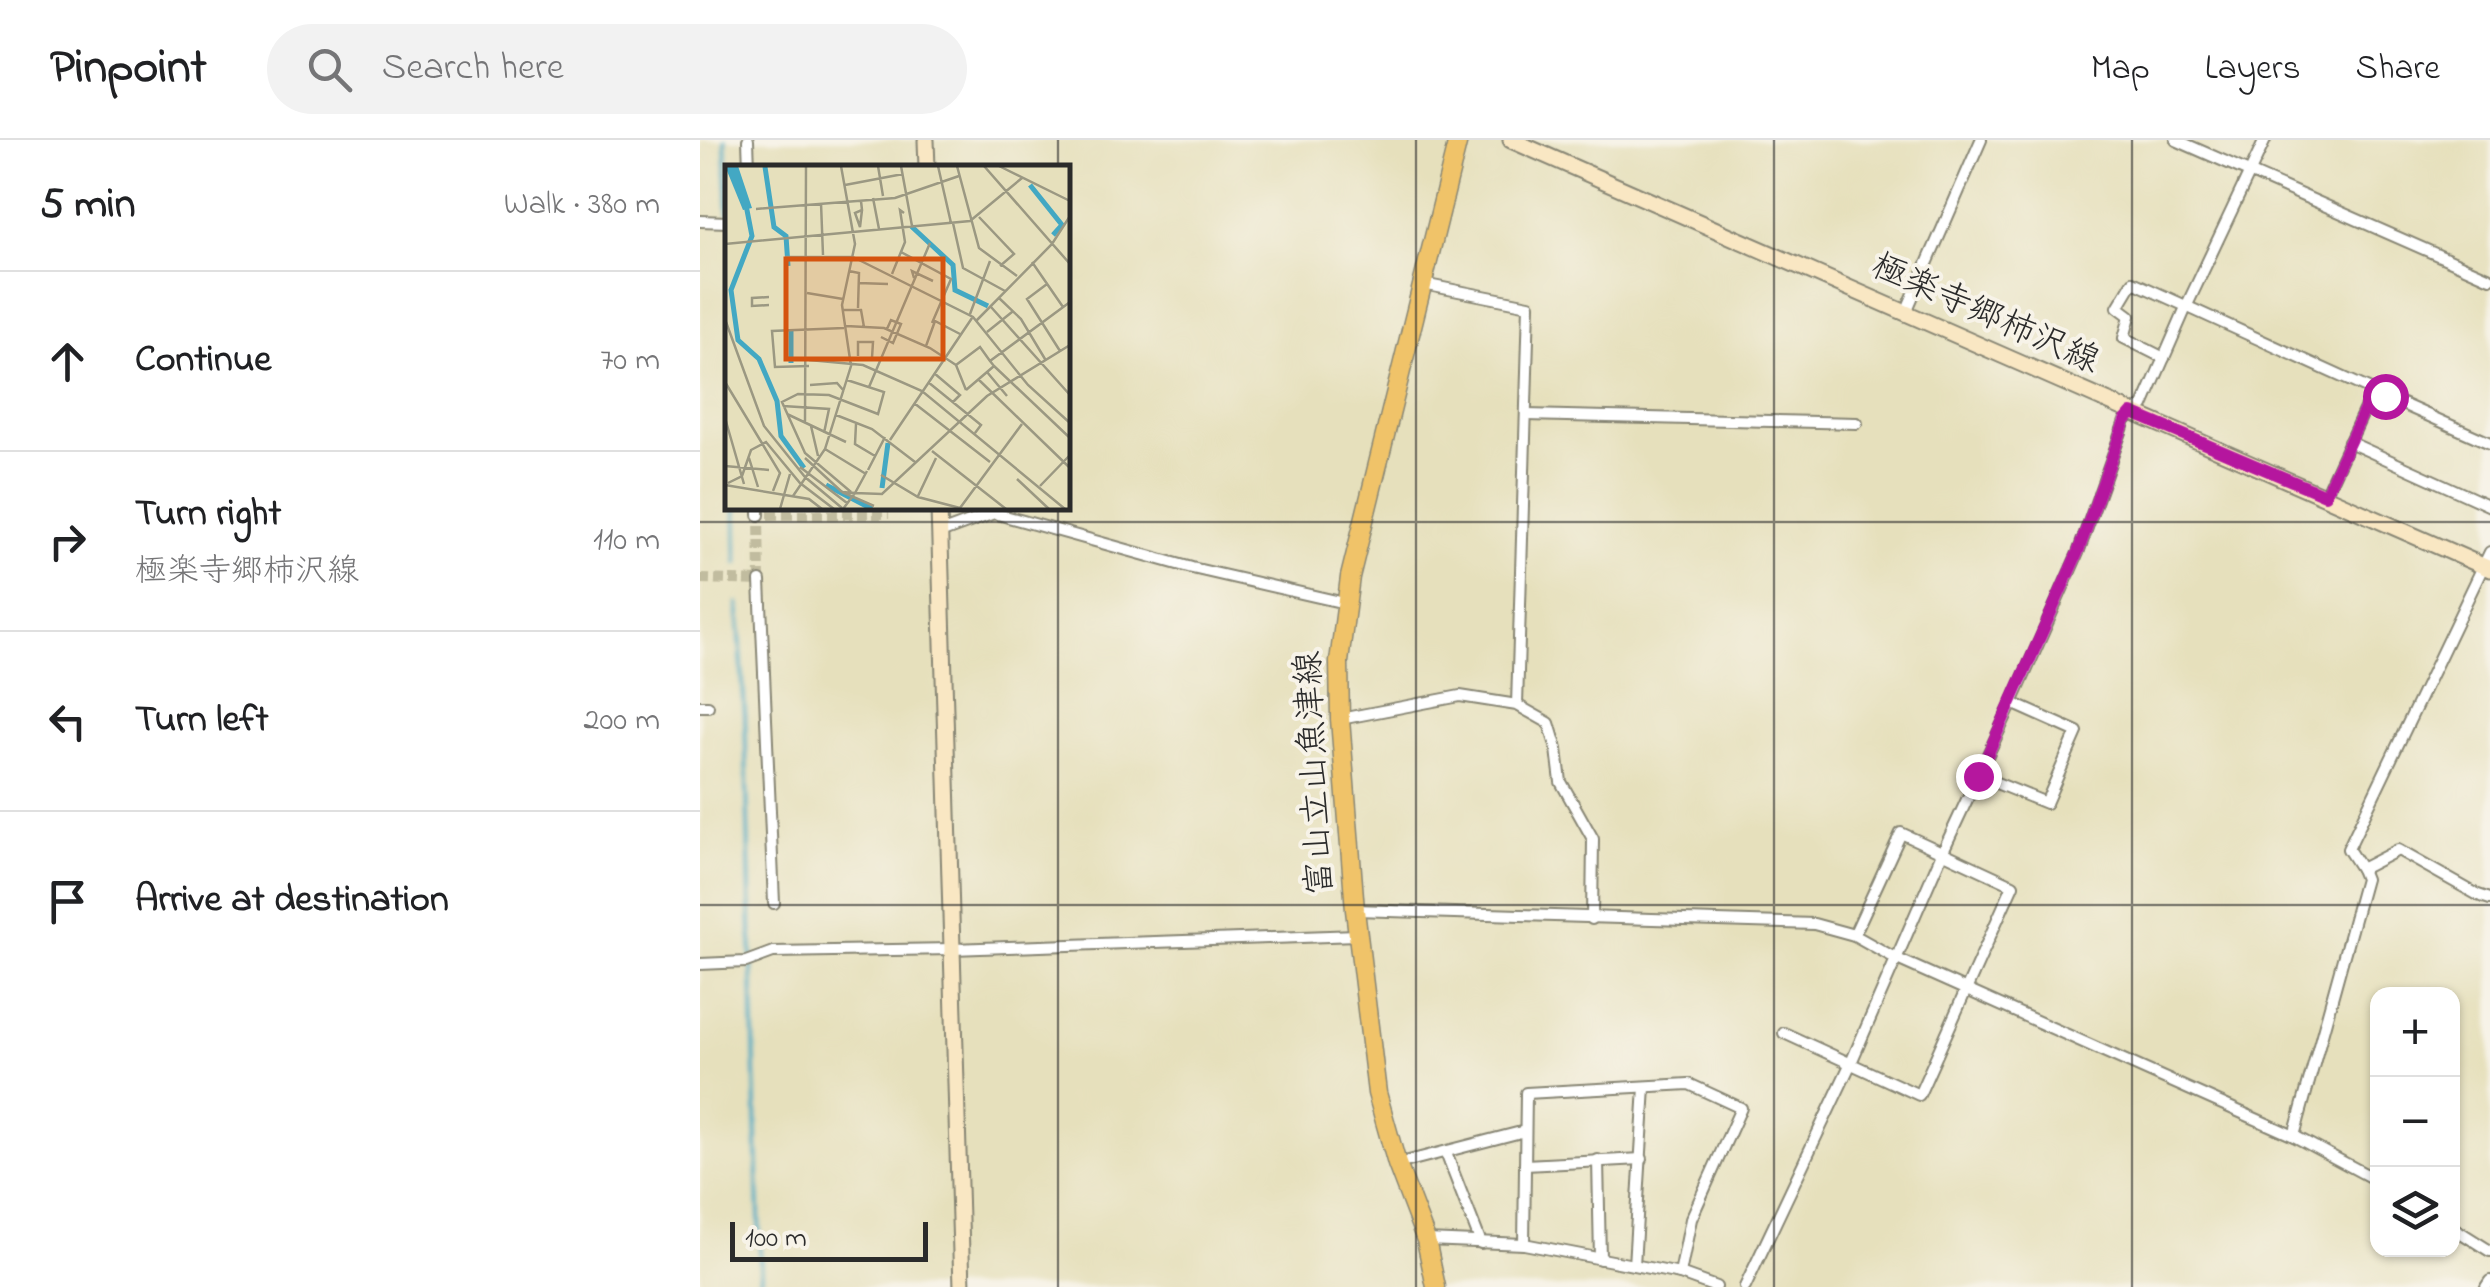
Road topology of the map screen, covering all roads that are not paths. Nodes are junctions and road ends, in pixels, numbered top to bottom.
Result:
1 (748, 140) edge
2 (926, 140) edge
3 (1458, 140) edge
4 (1510, 140) edge
5 (1981, 140) edge
6 (2176, 140) edge
7 (2266, 140) edge
8 (749, 165) edge
9 (927, 165) edge
10 (2250, 173) junction
11 (700, 221) edge
12 (725, 222) edge
13 (2490, 278) edge
14 (1423, 284) junction
15 (2188, 305) junction
16 (1906, 312) junction
17 (2164, 358) junction
18 (2373, 391) junction
19 (2132, 413) junction
20 (1526, 415) junction
21 (1857, 423) dead end
22 (2349, 442) junction
23 (2490, 443) edge
24 (2325, 495) junction
25 (2490, 506) edge
26 (939, 510) edge
27 (940, 533) junction
28 (2488, 562) edge
29 (760, 581) dead end
30 (1345, 603) junction
31 (2012, 703) junction
32 (1518, 705) junction
33 (1340, 719) junction
34 (1978, 776) junction
35 (1942, 851) junction
36 (2361, 869) junction
37 (2490, 900) edge
38 (774, 902) dead end
39 (1354, 910) junction
40 (1592, 919) junction
41 (1358, 935) junction
42 (1854, 935) junction
43 (953, 949) junction
44 (1895, 958) junction
45 (700, 964) edge
46 (1968, 990) junction
47 (1784, 1034) dead end
48 (1850, 1065) junction
49 (1645, 1087) junction
50 (1525, 1131) junction
51 (2294, 1136) junction
52 (1446, 1153) junction
53 (1642, 1159) junction
54 (1598, 1160) junction
55 (1397, 1164) junction
56 (1524, 1164) junction
57 (2370, 1176) edge
58 (2460, 1232) edge
59 (1426, 1240) junction
60 (1481, 1243) junction
61 (1524, 1244) junction
62 (2490, 1252) edge
63 (1600, 1258) junction
64 (1634, 1265) junction
65 (1680, 1274) junction
66 (962, 1287) edge
67 (1436, 1287) edge
68 (1716, 1287) edge
69 (1746, 1287) edge

1 - 8 street
2 - 9 main road
3 - 14 main road, 富山立山魚津線
4 - 16 main road, 極楽寺郷柿沢線
5 - 16 street
6 - 10 street
7 - 10 street
10 - 13 street
10 - 15 street
11 - 12 street
14 - 20 street
14 - 30 main road, 富山立山魚津線
15 - 17 street
15 - 17 street
15 - 18 street
16 - 19 main road, 極楽寺郷柿沢線
17 - 19 street
18 - 22 street
18 - 23 street
19 - 24 main road, 極楽寺郷柿沢線
19 - 31 street
20 - 21 street
20 - 32 street
22 - 24 street
22 - 25 street
24 - 28 main road, 極楽寺郷柿沢線
26 - 27 main road
27 - 30 street
27 - 43 main road
28 - 36 street
29 - 38 street
30 - 33 main road, 富山立山魚津線
31 - 34 street
31 - 34 street
32 - 33 street
32 - 40 street
33 - 39 main road, 富山立山魚津線
34 - 35 street
35 - 42 street
35 - 44 street
35 - 46 street
36 - 37 street
36 - 51 street
39 - 40 street
39 - 41 main road, 富山立山魚津線
40 - 42 street
41 - 43 street
41 - 55 main road, 富山立山魚津線
42 - 44 street
43 - 45 street
43 - 66 main road
44 - 46 street
44 - 48 street
46 - 48 street
46 - 51 street
47 - 48 street
48 - 69 street
49 - 50 street
49 - 53 street
49 - 65 street
50 - 52 street
50 - 56 street
51 - 57 street
52 - 55 street
52 - 60 street
53 - 54 street
53 - 64 street
54 - 56 street
54 - 63 street
55 - 59 main road, 富山立山魚津線
56 - 61 street
58 - 62 street
59 - 60 street
59 - 67 main road, 富山立山魚津線
60 - 61 street
61 - 63 street
63 - 64 street
64 - 65 street
65 - 68 street

